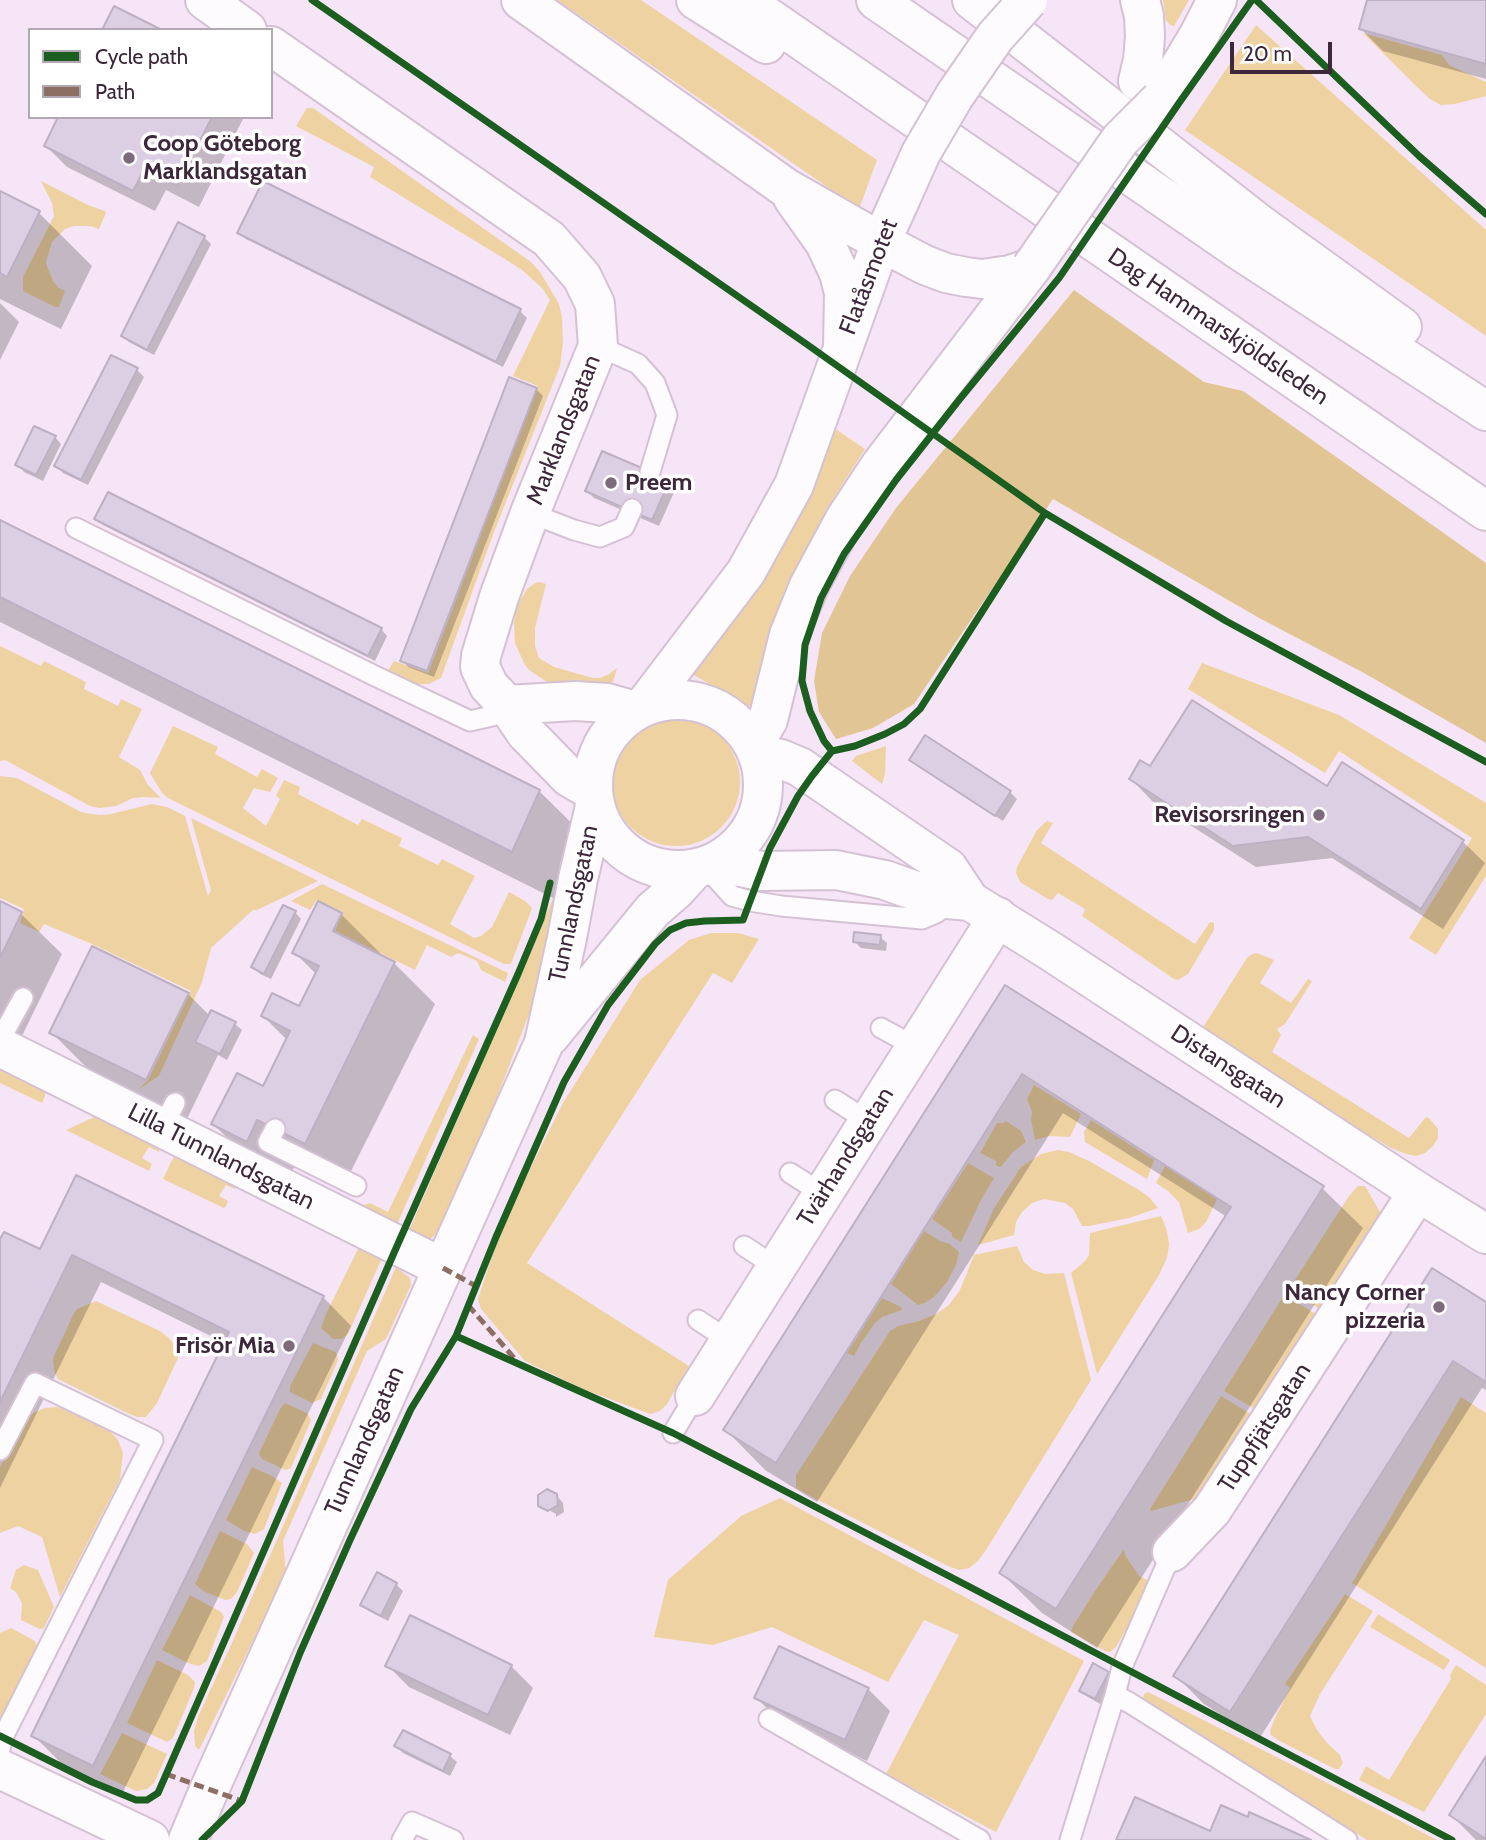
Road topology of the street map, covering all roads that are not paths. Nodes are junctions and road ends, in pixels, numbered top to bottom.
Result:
1 (205, 0) edge
2 (521, 0) edge
3 (696, 0) edge
4 (743, 0) edge
5 (876, 0) edge
6 (972, 0) edge
7 (1028, 0) edge
8 (1140, 0) edge
9 (1217, 0) edge
10 (244, 28) edge
11 (273, 47) edge
12 (1149, 90) junction
13 (786, 188) junction
14 (1022, 193) junction
15 (881, 242) junction
16 (1020, 274) junction
17 (847, 328) junction
18 (598, 346) junction
19 (1486, 388) edge
20 (1486, 411) edge
21 (650, 472) dead end
22 (632, 509) dead end
23 (1486, 511) edge
24 (530, 513) junction
25 (76, 528) dead end
26 (507, 705) junction
27 (640, 709) junction
28 (756, 749) junction
29 (594, 799) junction
30 (705, 866) junction
31 (974, 906) junction
32 (23, 998) dead end
33 (881, 1028) dead end
34 (0, 1040) edge
35 (544, 1043) junction
36 (0, 1047) edge
37 (916, 1047) junction
38 (835, 1100) dead end
39 (869, 1122) junction
40 (275, 1129) dead end
41 (790, 1173) dead end
42 (356, 1186) dead end
43 (1418, 1192) junction
44 (823, 1194) junction
45 (1486, 1234) edge
46 (744, 1246) dead end
47 (776, 1267) junction
48 (443, 1268) junction
49 (698, 1320) dead end
50 (730, 1341) junction
51 (695, 1396) joint
52 (673, 1433) dead end
53 (0, 1450) edge
54 (1171, 1552) joint
55 (1115, 1695) junction
56 (769, 1719) dead end
57 (0, 1749) edge
58 (0, 1769) edge
59 (150, 1840) edge
60 (188, 1840) edge
61 (402, 1840) edge
62 (453, 1840) edge
63 (980, 1840) edge
64 (1070, 1840) edge
65 (1347, 1840) edge

1 - 10 street
2 - 13 street
3 - 14 street
4 - 14 street, Dag Hammarskjöldsleden
5 - 20 street
6 - 19 street
7 - 15 street, Flatåsmotet, bridge
8 - 12 street
9 - 12 street
11 - 18 street, Marklandsgatan
12 - 16 street, bridge
13 - 15 street
13 - 17 street
14 - 23 street, Dag Hammarskjöldsleden
15 - 16 street
15 - 17 street, Flatåsmotet
16 - 28 street
17 - 27 street, Flatåsmotet
18 - 21 lane
18 - 24 street, Marklandsgatan
22 - 24 lane
24 - 26 street, Marklandsgatan
25 - 26 lane
26 - 27 street
26 - 29 street, Marklandsgatan
27 - 28 street
27 - 29 street, Flatåsmotet
28 - 30 street
28 - 31 street, Distansgatan
29 - 30 street
29 - 35 street, Tunnlandsgatan
30 - 31 street, Distansgatan
30 - 35 street, Tunnlandsgatan
31 - 37 street, Tvärhandsgatan
31 - 43 street, Distansgatan
32 - 34 lane
33 - 37 lane
35 - 48 street, Tunnlandsgatan
36 - 48 street, Lilla Tunnlandsgatan
37 - 39 street, Tvärhandsgatan
38 - 39 lane
39 - 44 street, Tvärhandsgatan
40 - 42 lane
41 - 44 lane
43 - 45 street, Distansgatan
43 - 54 street, Tuppfjätsgatan
44 - 47 street, Tvärhandsgatan
46 - 47 lane
47 - 50 street, Tvärhandsgatan
48 - 60 street, Tunnlandsgatan
49 - 50 lane
50 - 51 street, Tvärhandsgatan
51 - 52 lane
53 - 57 lane
54 - 55 lane
55 - 64 lane
55 - 65 lane
56 - 63 lane
58 - 59 street
61 - 62 lane

